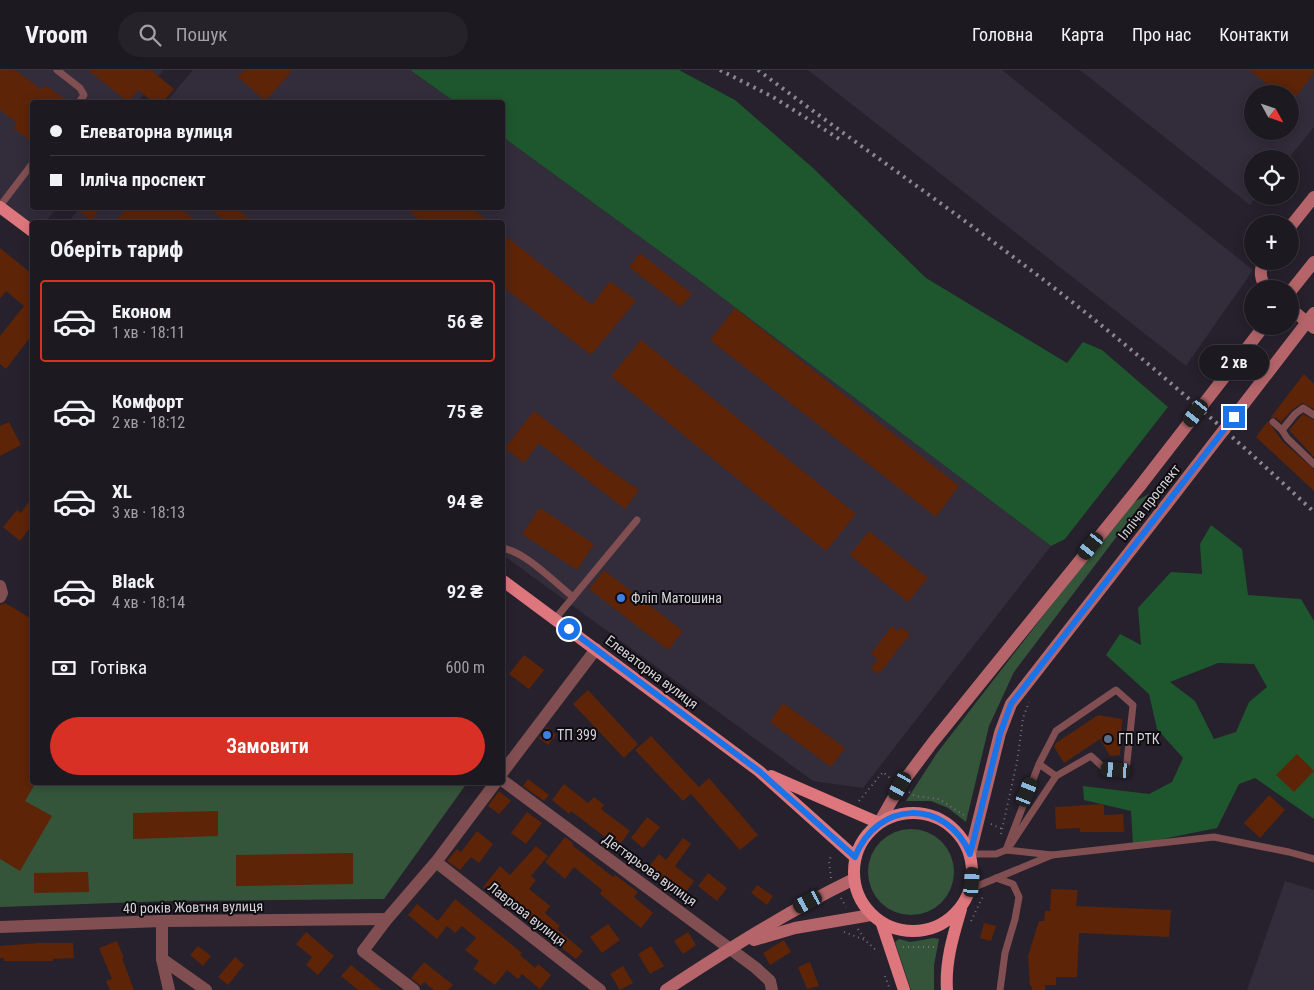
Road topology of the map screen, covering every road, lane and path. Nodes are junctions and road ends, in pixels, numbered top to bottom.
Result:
1 (57, 70) edge
2 (80, 100) edge
3 (30, 167) edge
4 (1314, 197) edge
5 (0, 207) edge
6 (1299, 216) edge
7 (30, 230) edge
8 (1314, 262) edge
9 (1299, 281) edge
10 (1299, 313) edge
11 (1312, 321) edge
12 (1257, 335) edge
13 (1314, 415) edge
14 (1273, 422) dead end
15 (1282, 430) junction
16 (1314, 464) edge
17 (637, 520) dead end
18 (505, 549) edge
19 (505, 582) edge
20 (0, 586) edge
21 (0, 597) edge
22 (573, 597) junction
23 (555, 619) junction
24 (596, 650) junction
25 (1030, 699) dead end
26 (1039, 764) junction
27 (505, 769) edge
28 (759, 771) junction
29 (1056, 776) junction
30 (505, 782) edge
31 (494, 785) edge
32 (879, 824) junction
33 (1006, 850) junction
34 (970, 854) junction
35 (996, 854) junction
36 (1052, 855) junction
37 (855, 857) junction
38 (1314, 859) edge
39 (436, 862) junction
40 (854, 879) junction
41 (993, 880) junction
42 (970, 889) junction
43 (962, 906) junction
44 (871, 915) junction
45 (386, 919) junction
46 (162, 921) junction
47 (970, 923) dead end
48 (882, 924) junction
49 (0, 927) edge
50 (841, 931) dead end
51 (951, 945) junction
52 (730, 948) junction
53 (890, 949) junction
54 (162, 959) junction
55 (884, 971) dead end
56 (168, 990) edge
57 (206, 990) edge
58 (414, 990) edge
59 (600, 990) edge
60 (666, 990) edge
61 (772, 990) edge
62 (890, 990) edge
63 (904, 990) edge
64 (947, 990) edge
65 (1000, 990) edge

1 - 2 lane
3 - 5 lane
4 - 6 main road
5 - 7 main road
8 - 9 main road
10 - 11 main road
11 - 34 main road, Ілліча проспект, bridge
12 - 32 main road, Ілліча проспект, bridge
13 - 15 lane
14 - 15 lane
15 - 16 lane
17 - 22 lane
18 - 22 lane
19 - 23 main road, Елеваторна вулиця
20 - 21 street
22 - 23 lane
23 - 24 main road, Елеваторна вулиця
24 - 27 street
24 - 28 main road, Елеваторна вулиця
25 - 35 path
26 - 29 lane
26 - 29 lane
26 - 33 lane
28 - 32 main road, Елеваторна вулиця
28 - 37 main road, Елеваторна вулиця
29 - 33 lane
30 - 52 street, Дегтярьова вулиця
31 - 39 street
32 - 34 main road
32 - 37 main road
33 - 35 lane
33 - 36 lane
34 - 35 lane
34 - 42 main road
36 - 38 lane
36 - 41 lane
37 - 40 main road
39 - 45 street
39 - 59 street, Лаврова вулиця
40 - 44 main road
40 - 52 main road
41 - 42 lane
41 - 47 path
41 - 65 lane
42 - 43 main road
43 - 48 main road
43 - 51 main road
44 - 48 main road
44 - 52 main road
45 - 46 street, 40 років Жовтня вулиця
45 - 58 street
46 - 49 street, 40 років Жовтня вулиця
46 - 54 street
48 - 53 main road
50 - 53 path
51 - 53 path
51 - 64 main road
52 - 60 main road
52 - 61 street, Дегтярьова вулиця
53 - 63 main road
54 - 56 street
54 - 57 street
55 - 62 path

